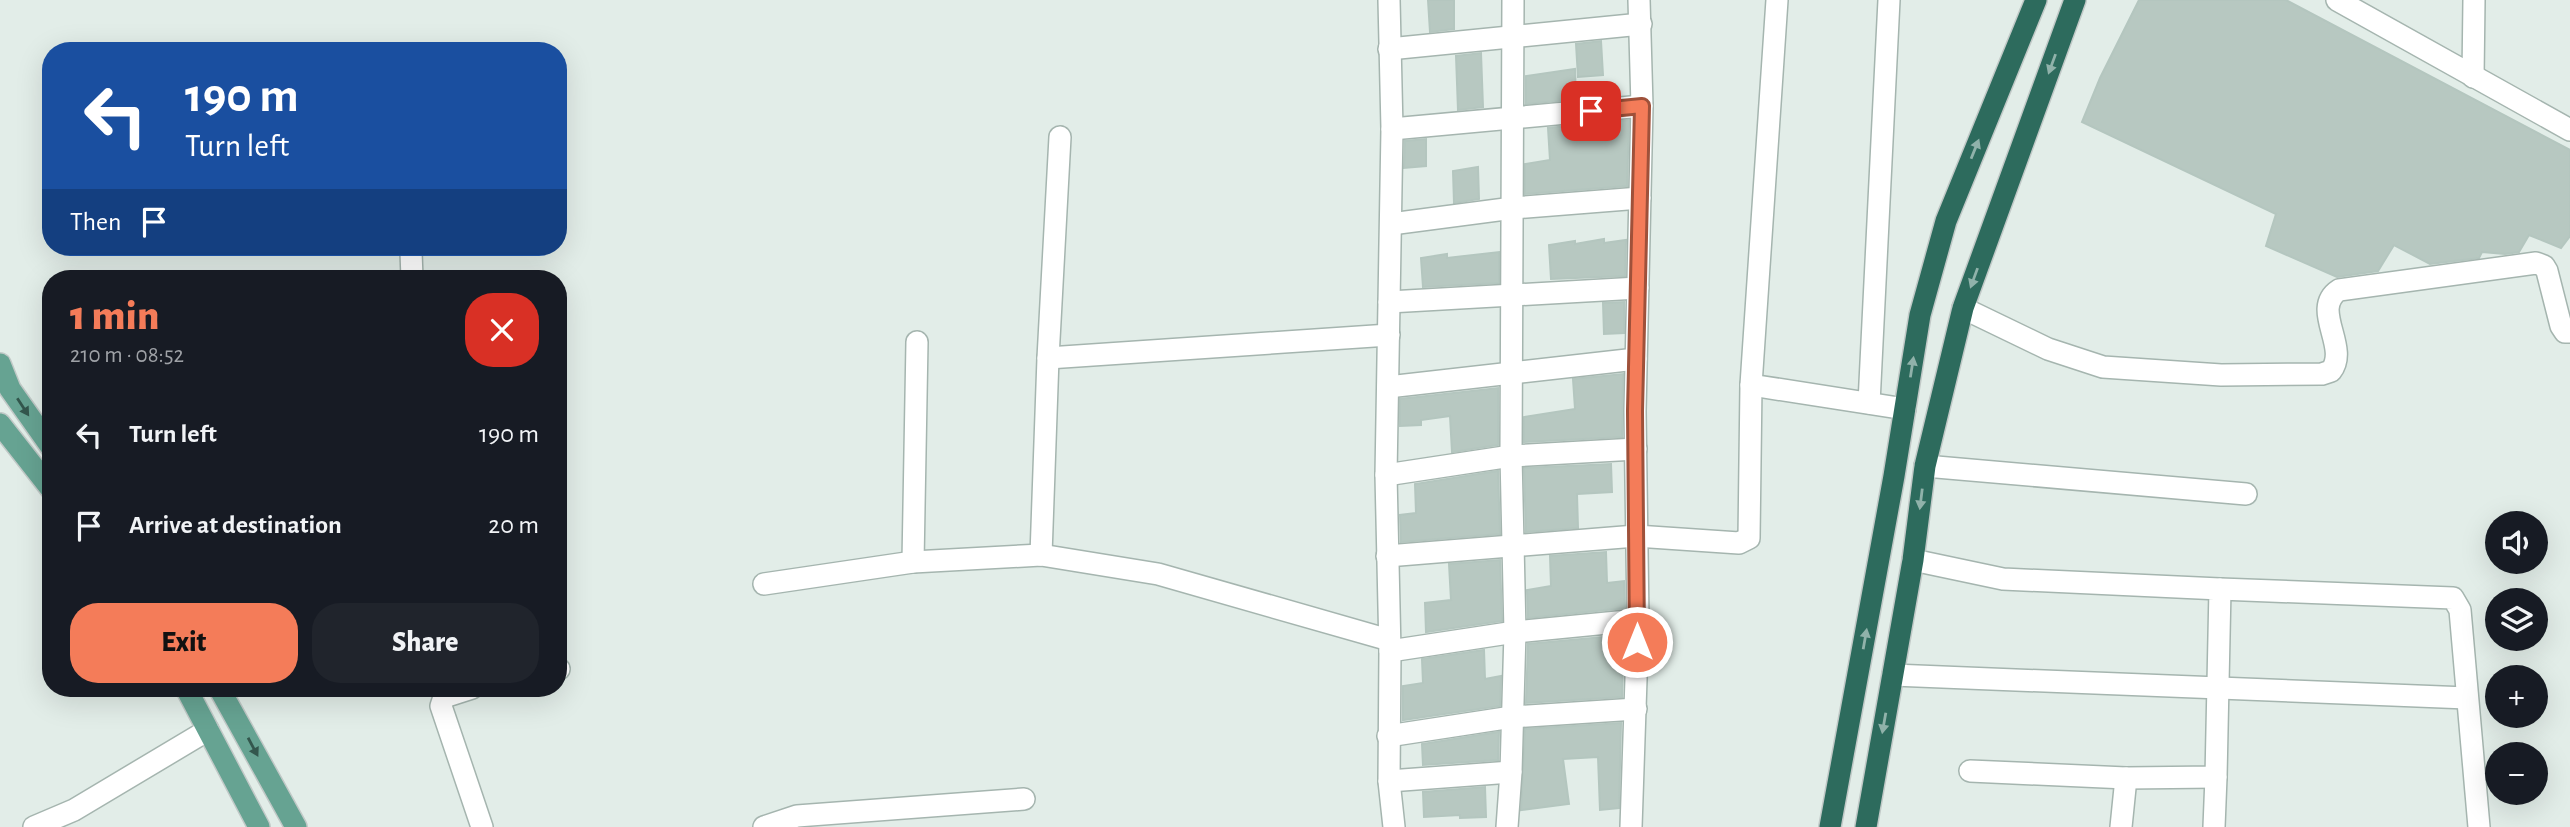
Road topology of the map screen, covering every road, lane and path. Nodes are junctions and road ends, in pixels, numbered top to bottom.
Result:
1 (1390, 0) edge
2 (1513, 0) edge
3 (1640, 0) edge
4 (1777, 0) edge
5 (1889, 0) edge
6 (2036, 0) edge
7 (2075, 0) edge
8 (2337, 0) edge
9 (2474, 0) edge
10 (1641, 24) junction
11 (1514, 38) junction
12 (1389, 49) junction
13 (2473, 77) junction
14 (1642, 106) junction
15 (1514, 118) junction
16 (1392, 129) junction
17 (2570, 131) edge
18 (1060, 137) dead end
19 (1640, 198) junction
20 (1513, 208) junction
21 (1391, 224) junction
22 (1638, 288) junction
23 (1512, 295) junction
24 (1389, 302) junction
25 (1963, 308) junction
26 (2570, 332) edge
27 (1389, 335) junction
28 (917, 342) dead end
29 (1048, 358) junction
30 (1636, 359) junction
31 (0, 365) edge
32 (1512, 373) junction
33 (1751, 385) junction
34 (1388, 387) junction
35 (1869, 403) junction
36 (1905, 409) junction
37 (0, 424) edge
38 (42, 434) edge
39 (1636, 449) junction
40 (1511, 456) junction
41 (1925, 466) junction
42 (1386, 475) junction
43 (42, 478) edge
44 (2246, 494) dead end
45 (1636, 536) junction
46 (1513, 547) junction
47 (1041, 555) junction
48 (1387, 556) junction
49 (1913, 560) junction
50 (914, 562) junction
51 (764, 583) dead end
52 (2220, 589) junction
53 (1638, 620) junction
54 (1515, 632) junction
55 (1390, 646) junction
56 (1893, 676) junction
57 (2219, 689) junction
58 (191, 697) edge
59 (224, 697) edge
60 (444, 697) edge
61 (2467, 698) junction
62 (1636, 709) junction
63 (1512, 717) junction
64 (208, 730) junction
65 (1388, 736) junction
66 (1970, 771) dead end
67 (1511, 772) junction
68 (2216, 777) junction
69 (2126, 778) junction
70 (1389, 781) junction
71 (1024, 799) dead end
72 (34, 827) edge
73 (260, 827) edge
74 (296, 827) edge
75 (482, 827) edge
76 (764, 827) edge
77 (1394, 827) edge
78 (1507, 827) edge
79 (1631, 827) edge
80 (1830, 827) edge
81 (1866, 827) edge
82 (2121, 827) edge
83 (2214, 827) edge
84 (2479, 827) edge

1 - 12 street
2 - 11 street
3 - 10 street
4 - 33 street
5 - 35 street
36 -> 6 highway
7 -> 25 highway
8 - 13 street
9 - 13 street
10 - 11 street
10 - 14 street
11 - 12 street
11 - 15 street
12 - 16 street
13 - 17 street
14 - 15 street
14 - 19 street
15 - 16 street
15 - 20 street
16 - 21 street
18 - 29 street
19 - 20 street
19 - 22 street
20 - 21 street
20 - 23 street
21 - 24 street
22 - 23 street
22 - 30 street
23 - 24 street
23 - 32 street
24 - 27 street
25 - 26 street
25 - 41 highway
27 - 29 street
27 - 34 street
28 - 50 street
29 - 47 street
30 - 32 street
30 - 39 street
31 -> 38 main road
32 - 34 street
32 - 40 street
33 - 35 street
33 - 45 street
34 - 42 street
35 - 36 street
80 -> 36 highway
37 - 43 main road
39 - 40 street
39 - 45 street
40 - 42 street
40 - 46 street
41 - 44 street
41 -> 49 highway
42 - 48 street
45 - 46 street
45 - 53 street
46 - 48 street
46 - 54 street
47 - 50 street
47 - 55 street
48 - 55 street
49 - 52 street
49 - 56 highway
50 - 51 street
52 - 57 street
52 - 61 street
53 - 54 street
53 - 62 street
54 - 55 street
54 - 63 street
55 - 65 street
56 - 57 street
56 -> 81 highway
57 - 61 street
57 - 68 street
58 - 64 main road
59 -> 74 main road
60 - 75 street
61 - 84 street
62 - 63 street
62 - 79 street
63 - 65 street
63 - 67 street
64 - 72 street
64 - 73 main road
65 - 70 street
66 - 69 street
67 - 70 street
67 - 78 street
68 - 69 street
68 - 83 street
69 - 82 street
70 - 77 street
71 - 76 street

